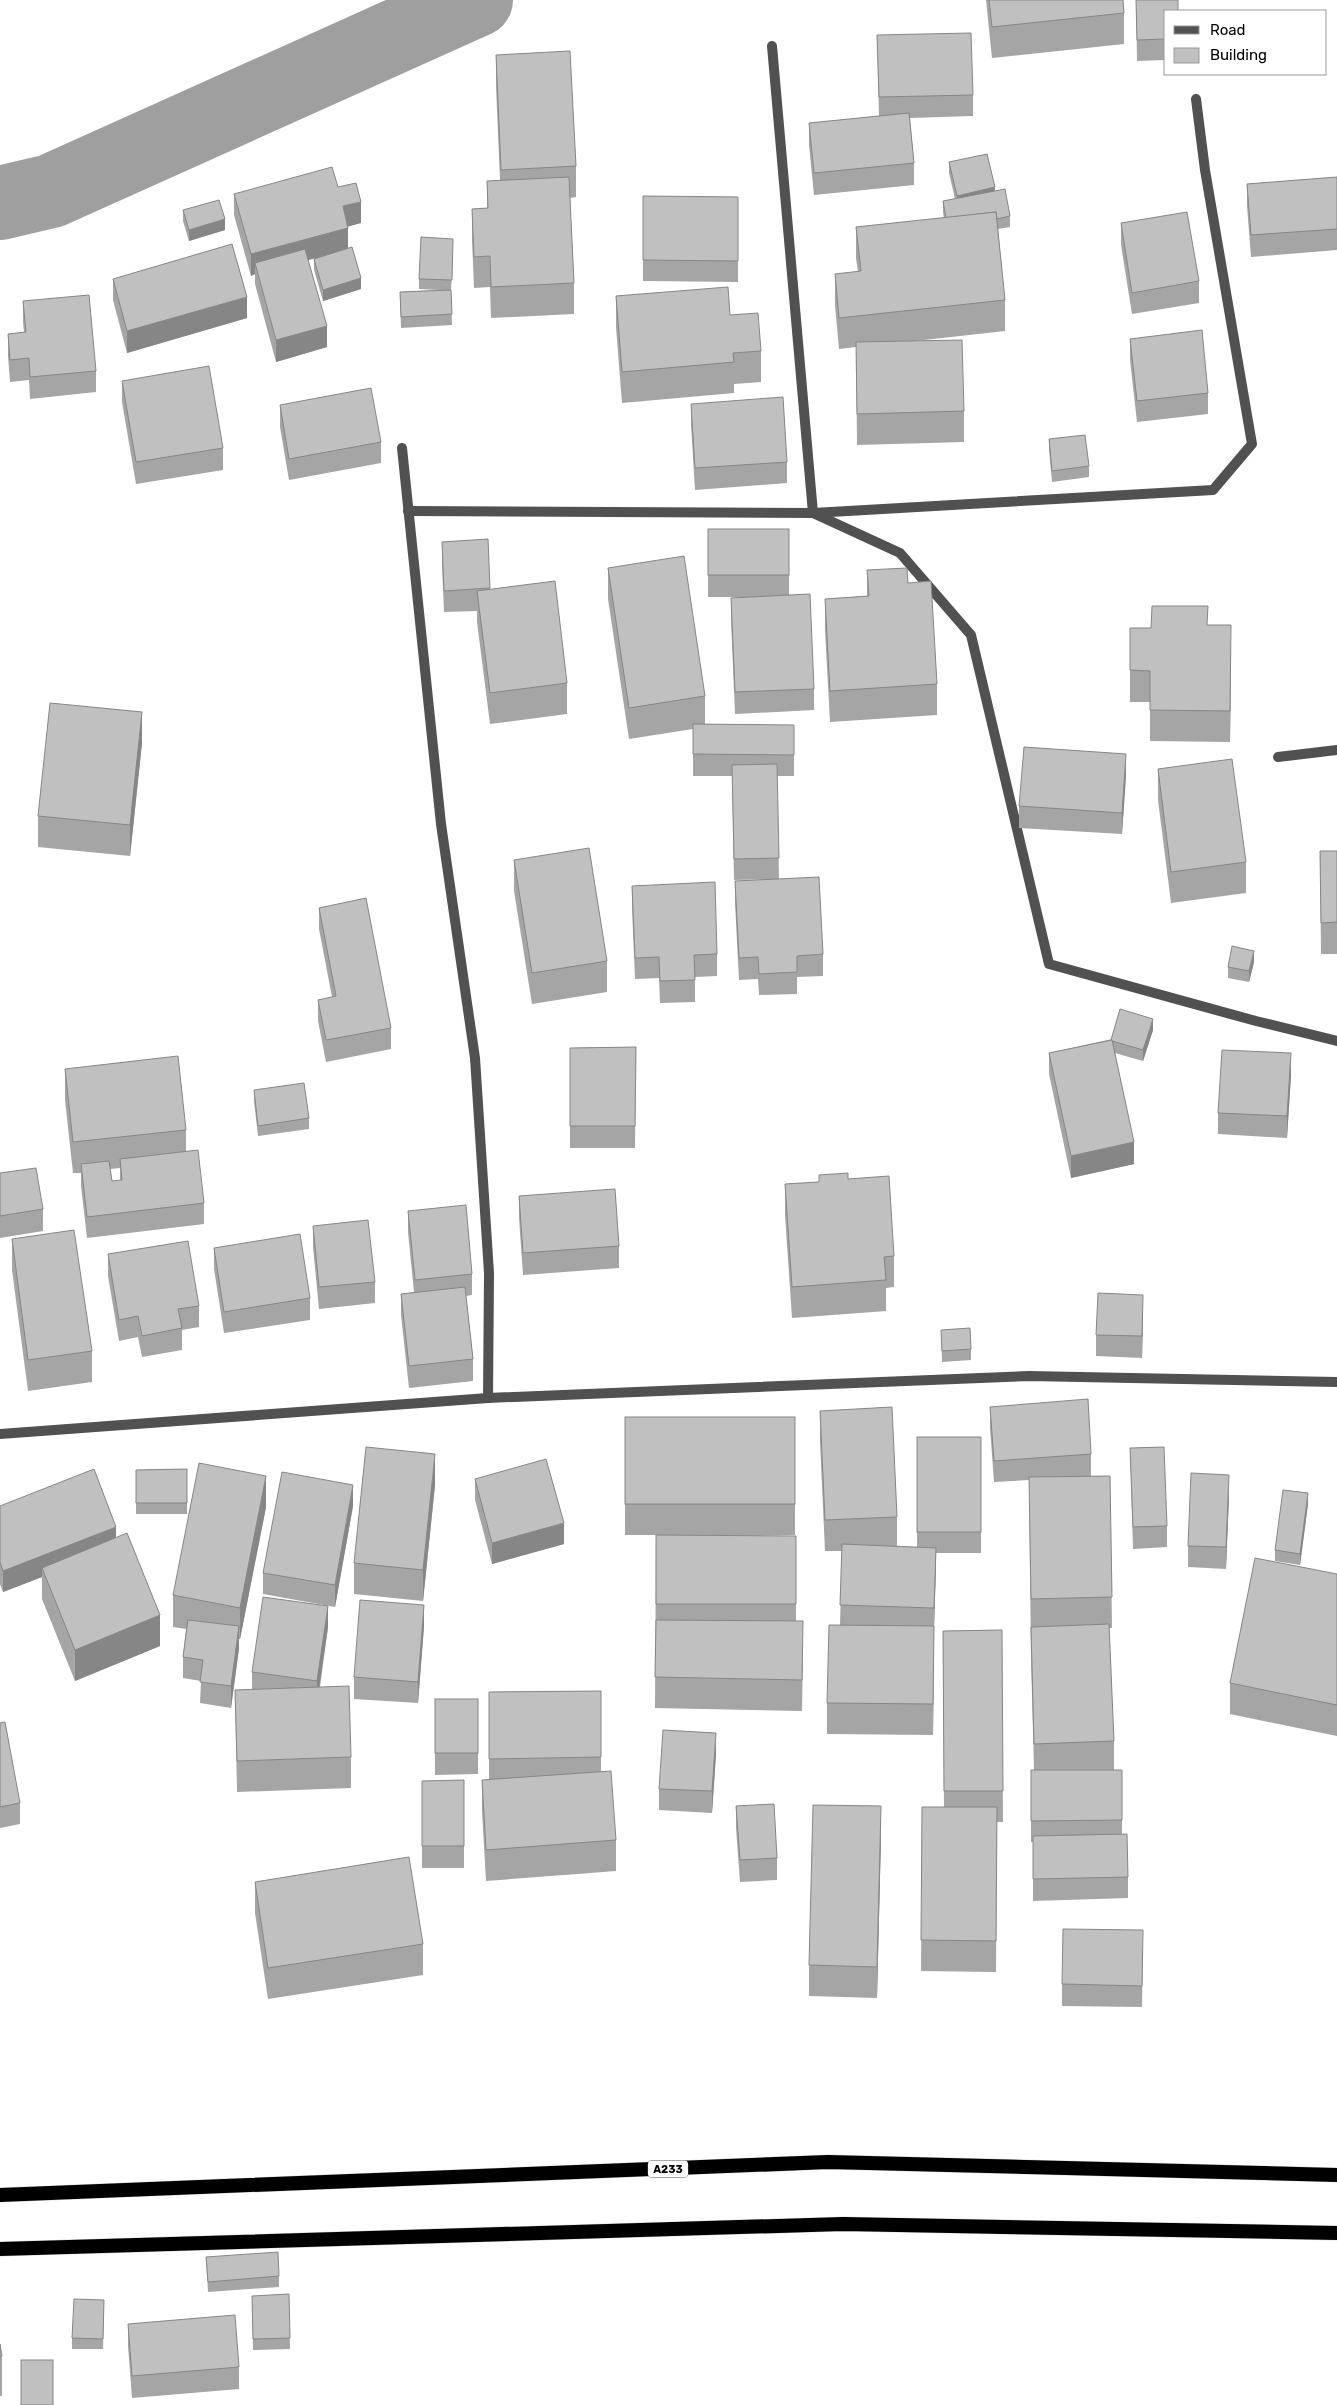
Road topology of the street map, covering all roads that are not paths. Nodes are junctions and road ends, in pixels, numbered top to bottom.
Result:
1 (772, 46) dead end
2 (1196, 99) dead end
3 (402, 448) dead end
4 (408, 511) junction
5 (813, 513) junction
6 (1337, 750) edge
7 (1278, 757) dead end
8 (1337, 1041) edge
9 (1337, 1382) edge
10 (488, 1398) junction
11 (0, 1434) edge
12 (1337, 2175) edge
13 (0, 2196) edge
14 (1337, 2233) edge
15 (0, 2249) edge

1 - 5 street
2 - 5 street
3 - 4 street
4 - 5 street
4 - 10 street
5 - 8 street
6 - 7 street
9 - 10 street
10 - 11 street
12 - 13 highway, A233
14 - 15 highway

